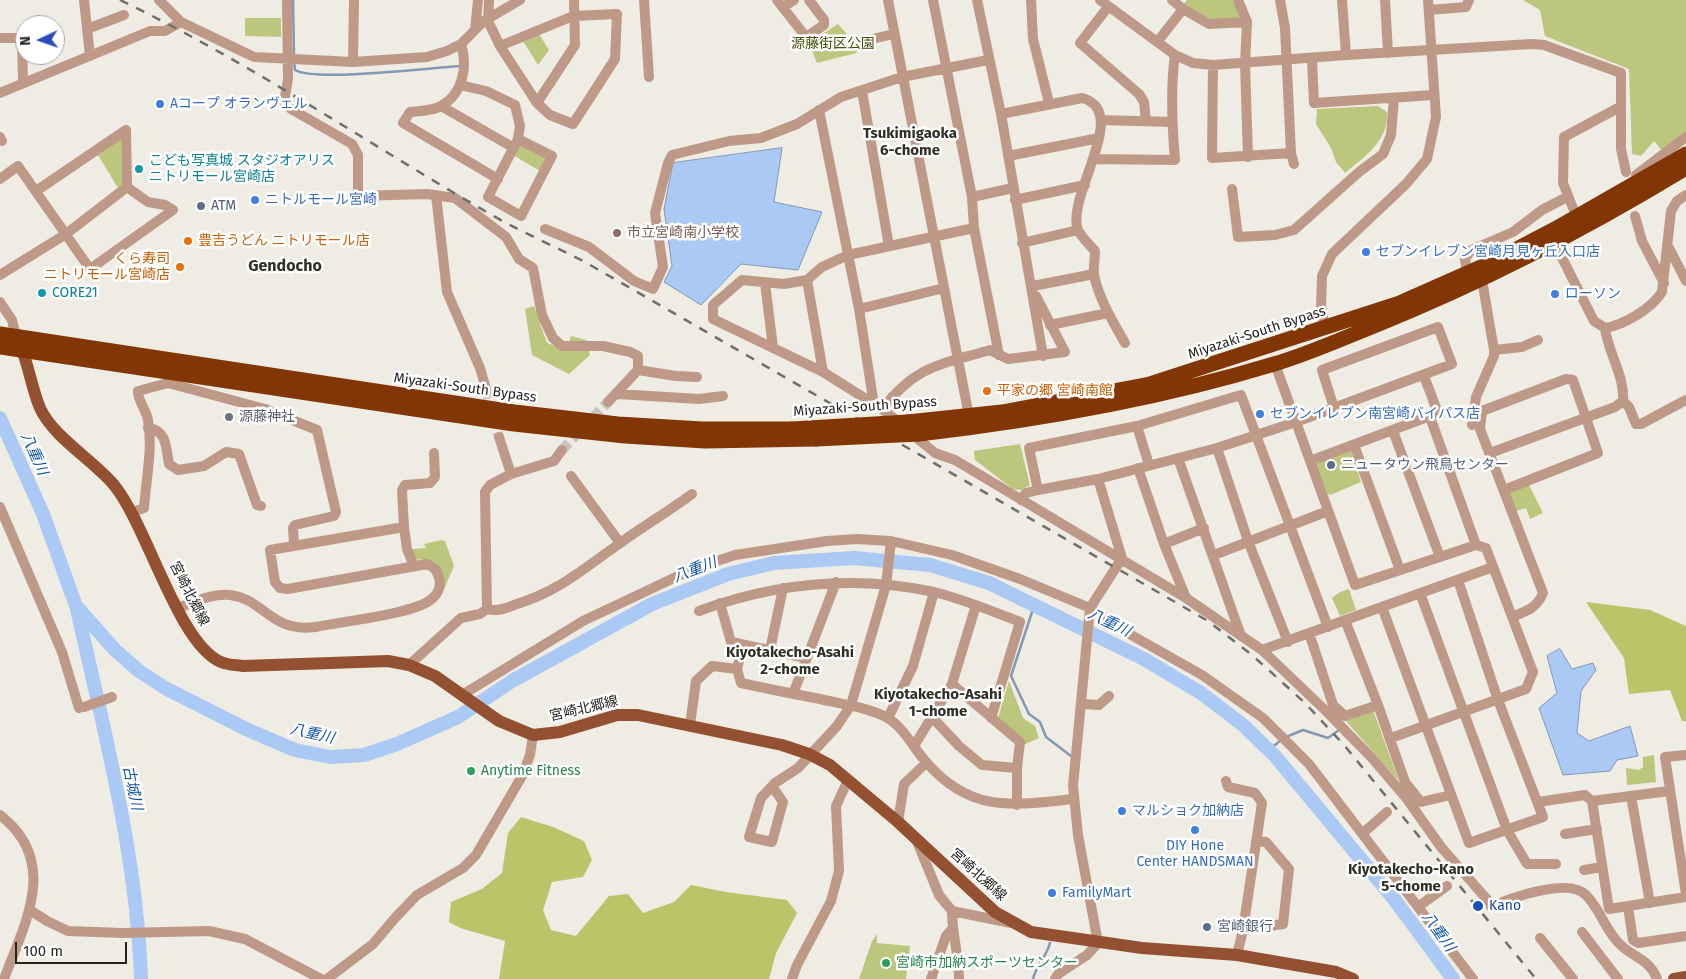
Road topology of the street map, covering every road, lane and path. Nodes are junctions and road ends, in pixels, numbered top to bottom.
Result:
1 (84, 0) edge
2 (159, 0) edge
3 (287, 0) edge
4 (354, 0) edge
5 (478, 0) edge
6 (489, 0) edge
7 (520, 0) edge
8 (574, 0) edge
9 (644, 0) edge
10 (794, 0) edge
11 (809, 0) edge
12 (888, 0) edge
13 (933, 0) edge
14 (977, 0) edge
15 (1031, 0) edge
16 (1172, 0) edge
17 (1238, 0) edge
18 (1280, 0) edge
19 (1342, 0) edge
20 (1384, 0) edge
21 (1469, 0) edge
22 (780, 3) edge
23 (1104, 3) edge
24 (1428, 5) edge
25 (1183, 9) junction
26 (124, 15) dead end
27 (573, 16) junction
28 (488, 21) junction
29 (181, 22) junction
30 (1247, 22) junction
31 (87, 29) junction
32 (474, 30) junction
33 (894, 34) junction
34 (0, 38) edge
35 (1158, 41) junction
36 (859, 42) dead end
37 (461, 44) junction
38 (500, 46) junction
39 (1431, 49) junction
40 (1388, 53) junction
41 (1175, 54) junction
42 (1346, 55) junction
43 (90, 56) junction
44 (287, 59) junction
45 (1312, 59) junction
46 (988, 60) junction
47 (1287, 60) junction
48 (353, 62) junction
49 (1245, 64) junction
50 (1213, 66) junction
51 (946, 68) junction
52 (649, 77) dead end
53 (902, 77) junction
54 (23, 83) junction
55 (460, 85) junction
56 (862, 91) junction
57 (0, 93) edge
58 (1433, 94) junction
59 (1394, 98) junction
60 (537, 103) junction
61 (1049, 103) junction
62 (441, 106) junction
63 (1620, 107) junction
64 (820, 110) junction
65 (1001, 114) junction
66 (1101, 120) junction
67 (1146, 121) junction
68 (1172, 122) junction
69 (1686, 137) edge
70 (1099, 138) junction
71 (516, 143) junction
72 (1291, 153) junction
73 (1686, 154) edge
74 (1008, 156) junction
75 (1248, 157) junction
76 (1094, 159) junction
77 (1294, 164) dead end
78 (1686, 168) edge
79 (1626, 172) dead end
80 (0, 179) edge
81 (498, 180) junction
82 (1084, 185) junction
83 (127, 187) junction
84 (1013, 188) junction
85 (1232, 189) dead end
86 (36, 191) junction
87 (1686, 195) edge
88 (436, 196) junction
89 (972, 197) junction
90 (1567, 197) junction
91 (1015, 200) junction
92 (1608, 200) junction
93 (1636, 216) dead end
94 (1577, 218) junction
95 (974, 228) junction
96 (545, 229) dead end
97 (1078, 230) junction
98 (66, 234) junction
99 (1508, 235) junction
100 (934, 237) junction
101 (1022, 243) junction
102 (1555, 244) junction
103 (1667, 244) junction
104 (889, 246) junction
105 (1516, 250) junction
106 (848, 255) junction
107 (1094, 274) junction
108 (1467, 274) junction
109 (0, 275) edge
110 (808, 280) junction
111 (1482, 280) junction
112 (1686, 281) edge
113 (1031, 282) junction
114 (1664, 282) junction
115 (766, 283) junction
116 (944, 288) junction
117 (0, 302) edge
118 (859, 309) junction
119 (1108, 313) junction
120 (1050, 325) junction
121 (1325, 328) junction
122 (1605, 328) junction
123 (16, 336) junction
124 (1538, 340) dead end
125 (1, 343) edge
126 (1125, 343) dead end
127 (774, 347) junction
128 (1494, 350) junction
129 (23, 351) junction
130 (999, 355) junction
131 (1043, 356) junction
132 (956, 360) junction
133 (1275, 364) junction
134 (638, 370) junction
135 (169, 372) junction
136 (823, 372) junction
137 (1424, 376) junction
138 (697, 377) dead end
139 (486, 389) tunnel mouth
140 (617, 394) junction
141 (723, 396) dead end
142 (1686, 400) edge
143 (1622, 401) junction
144 (608, 402) tunnel mouth
145 (878, 407) junction
146 (1334, 408) junction
147 (969, 416) junction
148 (1586, 416) junction
149 (1430, 417) junction
150 (1296, 422) junction
151 (1472, 425) dead end
152 (1138, 426) junction
153 (148, 428) junction
154 (1393, 431) junction
155 (1256, 436) junction
156 (499, 437) tunnel mouth
157 (1354, 445) junction
158 (1217, 448) junction
159 (562, 450) tunnel mouth
160 (434, 453) dead end
161 (1490, 453) junction
162 (1178, 458) junction
163 (1310, 461) junction
164 (1149, 465) junction
165 (1138, 468) junction
166 (511, 474) junction
167 (571, 476) dead end
168 (1098, 479) junction
169 (1038, 490) junction
170 (1504, 490) junction
171 (692, 494) dead end
172 (1021, 500) junction
173 (261, 506) dead end
174 (0, 507) edge
175 (1328, 511) junction
176 (132, 512) junction
177 (1290, 526) junction
178 (404, 527) junction
179 (1204, 528) junction
180 (1248, 541) junction
181 (620, 543) junction
182 (1164, 544) junction
183 (891, 545) junction
184 (1476, 545) junction
185 (294, 546) junction
186 (1214, 555) junction
187 (1440, 557) junction
188 (1122, 558) junction
189 (414, 566) junction
190 (1493, 567) junction
191 (1400, 570) junction
192 (1458, 580) junction
193 (836, 582) junction
194 (886, 582) junction
195 (782, 588) junction
196 (934, 592) junction
197 (1420, 593) junction
198 (1186, 598) junction
199 (720, 603) junction
200 (976, 605) junction
201 (1382, 607) junction
202 (178, 608) junction
203 (487, 609) junction
204 (699, 611) dead end
205 (1089, 612) junction
206 (1512, 617) junction
207 (1345, 620) junction
208 (1328, 627) junction
209 (1309, 633) junction
210 (1241, 636) junction
211 (1288, 642) junction
212 (743, 645) junction
213 (770, 650) junction
214 (1262, 650) junction
215 (806, 658) junction
216 (409, 665) junction
217 (737, 670) junction
218 (952, 684) junction
219 (793, 694) junction
220 (462, 695) junction
221 (1109, 696) dead end
222 (112, 697) dead end
223 (1498, 700) junction
224 (1083, 704) junction
225 (850, 705) junction
226 (1378, 705) junction
227 (1464, 711) junction
228 (932, 717) junction
229 (888, 718) junction
230 (991, 718) junction
231 (690, 725) junction
232 (1425, 725) junction
233 (533, 735) junction
234 (1391, 738) junction
235 (914, 746) junction
236 (809, 754) junction
237 (1686, 755) edge
238 (926, 763) junction
239 (1017, 768) junction
240 (848, 780) junction
241 (1226, 781) dead end
242 (772, 786) junction
243 (1669, 791) junction
244 (1451, 795) junction
245 (1631, 796) junction
246 (1074, 799) junction
247 (1592, 801) junction
248 (1538, 802) junction
249 (1017, 805) junction
250 (1387, 812) dead end
251 (0, 815) edge
252 (898, 822) junction
253 (1597, 829) junction
254 (1507, 830) junction
255 (1363, 832) junction
256 (1565, 834) dead end
257 (916, 839) junction
258 (1256, 842) junction
259 (1556, 864) dead end
260 (1602, 867) junction
261 (1584, 870) dead end
262 (1447, 886) dead end
263 (1686, 896) edge
264 (1650, 903) junction
265 (1419, 906) junction
266 (1628, 906) junction
267 (30, 910) junction
268 (952, 911) junction
269 (1012, 923) junction
270 (952, 929) junction
271 (1244, 930) junction
272 (1582, 932) dead end
273 (1686, 936) edge
274 (1540, 938) dead end
275 (1098, 943) junction
276 (1237, 955) junction
277 (1686, 977) edge
278 (4, 979) edge
279 (321, 979) edge
280 (326, 979) edge
281 (792, 979) edge
282 (930, 979) edge
283 (959, 979) edge
284 (1056, 979) edge
285 (1353, 979) edge
286 (1473, 979) edge
287 (1572, 979) edge
288 (1618, 979) edge
289 (1657, 979) edge
290 (1674, 979) edge

1 - 31 street
2 - 29 street
3 - 44 street
4 - 48 street
5 - 32 street
6 - 28 street
7 - 28 street
8 - 27 street
9 - 52 street
10 - 22 street
11 - 22 street
12 - 33 street
13 - 51 street
14 - 46 street
15 - 61 street
16 - 25 street
17 - 30 street
18 - 47 street
19 - 42 street
20 - 40 street
21 - 24 street
23 - 35 street
23 - 67 street
24 - 39 street
25 - 30 street
25 - 35 street
26 - 31 street
27 - 38 street
27 - 60 street
27 - 60 street
28 - 32 street
28 - 38 street
29 - 43 street
29 - 44 street
30 - 49 street
31 - 43 street
32 - 37 street
33 - 36 street
33 - 53 street
34 - 54 street
35 - 41 street
37 - 48 street
37 - 55 street
38 - 60 street
39 - 40 street
39 - 58 street
39 - 63 street
40 - 42 street
41 - 50 street
41 - 68 street
42 - 45 street
43 - 54 street
44 - 48 street
44 - 88 street
45 - 47 street
45 - 59 street
46 - 51 street
46 - 65 street
47 - 49 street
47 - 72 street
49 - 50 street
49 - 75 street
50 - 75 street
51 - 53 street
51 - 89 street
53 - 56 street
53 - 100 street
54 - 57 street
55 - 62 street
55 - 71 street
56 - 64 street
56 - 104 street
58 - 59 street
58 - 121 street
59 - 85 street
61 - 65 street
61 - 66 street
62 - 71 street
62 - 81 street
63 - 79 street
63 - 90 street
64 - 96 street
64 - 106 street
65 - 74 street
66 - 67 street
66 - 70 street
67 - 68 street
68 - 76 street
69 - 92 street
70 - 74 street
70 - 76 street
71 - 81 street
71 - 81 street
72 - 75 street
72 - 77 street
73 - 92 highway, Miyazaki-South Bypass
74 - 84 street
76 - 82 street
78 - 102 highway, Miyazaki-South Bypass
80 - 86 street
82 - 91 street
82 - 97 street
83 - 86 street
83 - 98 street
83 - 98 street
84 - 89 street
84 - 91 street
86 - 98 street
87 - 103 street
88 - 134 street
88 - 139 street
89 - 95 street
90 - 94 street
90 - 99 street
91 - 101 street
92 - 94 highway, Miyazaki-South Bypass
93 - 114 street
94 - 105 highway, Miyazaki-South Bypass
95 - 100 street
95 - 130 street
97 - 101 street
97 - 107 street
98 - 109 street
99 - 105 street
99 - 108 street
100 - 104 street
100 - 116 street
101 - 113 street
102 - 111 highway, Miyazaki-South Bypass
102 - 122 street
103 - 112 street
103 - 114 street
104 - 106 street
105 - 108 highway, Miyazaki-South Bypass
106 - 110 street
106 - 118 street
107 - 113 street
107 - 119 street
108 - 121 highway, Miyazaki-South Bypass
110 - 115 street
110 - 136 street
111 - 128 street
111 - 133 highway, Miyazaki-South Bypass
113 - 120 street
113 - 131 street
114 - 122 street
115 - 127 street
115 - 127 street
116 - 118 street
116 - 132 street
117 - 123 street
118 - 145 street
119 - 120 street
119 - 126 street
120 - 131 street
121 - 147 highway, Miyazaki-South Bypass
122 - 143 street
123 - 125 highway, Miyazaki-South Bypass
123 - 129 main road, 宮崎北郷線
123 - 135 highway, Miyazaki-South Bypass
124 - 128 street
125 - 129 highway, Miyazaki-South Bypass
127 - 136 street
128 - 151 street
129 - 135 highway, Miyazaki-South Bypass
129 - 176 main road, 宮崎北郷線
130 - 131 street
130 - 132 street
132 - 145 street
132 - 147 street
133 - 135 highway, Miyazaki-South Bypass, bridge
133 - 150 street
134 - 138 street
134 - 140 street
135 - 147 highway, Miyazaki-South Bypass, bridge
135 - 153 street
135 - 185 street
136 - 145 street
137 - 146 street
137 - 146 street
137 - 149 street
140 - 141 street
140 - 144 street
142 - 143 street
143 - 148 street
145 - 172 street
146 - 150 street
148 - 161 street
148 - 161 street
148 - 170 street
149 - 154 street
149 - 184 street
150 - 155 street
150 - 163 street
152 - 155 street
152 - 164 street
152 - 169 street
153 - 173 street
153 - 176 street
154 - 157 street
154 - 187 street
155 - 158 street
155 - 177 street
156 - 166 street
157 - 163 street
157 - 191 street
158 - 162 street
158 - 180 street
159 - 166 street
160 - 178 street
161 - 170 street
162 - 164 street
162 - 179 street
163 - 175 street
164 - 165 street
165 - 168 street
165 - 182 street
166 - 203 street
167 - 181 street
168 - 169 street
168 - 188 street
169 - 172 street
170 - 206 street
171 - 181 street
172 - 188 street
174 - 222 street
175 - 177 street
175 - 191 street
176 - 202 main road, 宮崎北郷線
177 - 180 street
177 - 208 street
178 - 185 street
178 - 189 street
179 - 182 street
179 - 186 street
180 - 186 street
180 - 211 street
181 - 203 street
182 - 198 street
183 - 194 street
183 - 205 street
183 - 220 street
184 - 187 street
184 - 190 street
185 - 189 street
186 - 210 street
187 - 191 street
188 - 198 street
188 - 205 street
189 - 202 street
190 - 192 street
190 - 206 street
192 - 197 street
192 - 223 street
193 - 194 street
193 - 195 street
193 - 215 street
194 - 196 street
194 - 225 street
195 - 199 street
195 - 213 street
196 - 200 street
196 - 229 street
197 - 201 street
197 - 227 street
198 - 210 street
199 - 204 street
199 - 212 street
200 - 218 street
200 - 230 street
201 - 207 street
201 - 232 street
202 - 216 main road, 宮崎北郷線
203 - 216 street
205 - 224 street
205 - 255 street
206 - 223 street
207 - 208 street
207 - 226 street
208 - 209 street
209 - 211 street
209 - 226 street
210 - 214 street
211 - 214 street
212 - 213 street
212 - 217 street
213 - 215 street
214 - 289 street
215 - 219 street
216 - 220 main road, 宮崎北郷線
217 - 219 street
217 - 231 street
218 - 228 street
218 - 230 street
219 - 225 street
220 - 233 main road, 宮崎北郷線
221 - 224 street
223 - 227 street
223 - 248 street
224 - 246 street
225 - 229 street
225 - 236 street
226 - 234 street
227 - 232 street
227 - 254 street
228 - 235 street
228 - 239 street
229 - 235 street
230 - 239 street
231 - 233 main road, 宮崎北郷線
231 - 236 main road, 宮崎北郷線
232 - 234 street
232 - 244 street
233 - 280 street
234 - 244 street
235 - 238 street
236 - 240 main road, 宮崎北郷線
236 - 242 street
237 - 243 street
238 - 249 street
238 - 252 street
239 - 249 street
240 - 252 main road, 宮崎北郷線
240 - 281 street
241 - 258 street
242 - 242 street
243 - 245 street
243 - 263 street
244 - 254 street
245 - 247 street
245 - 264 street
246 - 249 street
246 - 275 street
247 - 248 street
247 - 253 street
248 - 254 street
250 - 255 street
251 - 267 street
252 - 257 main road, 宮崎北郷線
253 - 256 street
253 - 260 street
254 - 259 street
255 - 265 street
257 - 268 street
257 - 269 main road, 宮崎北郷線
258 - 271 street
258 - 271 street
260 - 261 street
260 - 266 street
262 - 265 street
263 - 264 street
264 - 266 street
265 - 286 street
266 - 273 street
267 - 278 street
267 - 279 street
268 - 269 street
268 - 270 street
269 - 275 main road, 宮崎北郷線
270 - 282 street
270 - 283 street
271 - 276 street
272 - 288 street
274 - 287 street
275 - 276 main road, 宮崎北郷線
275 - 284 street
276 - 285 main road, 宮崎北郷線
277 - 290 main road

